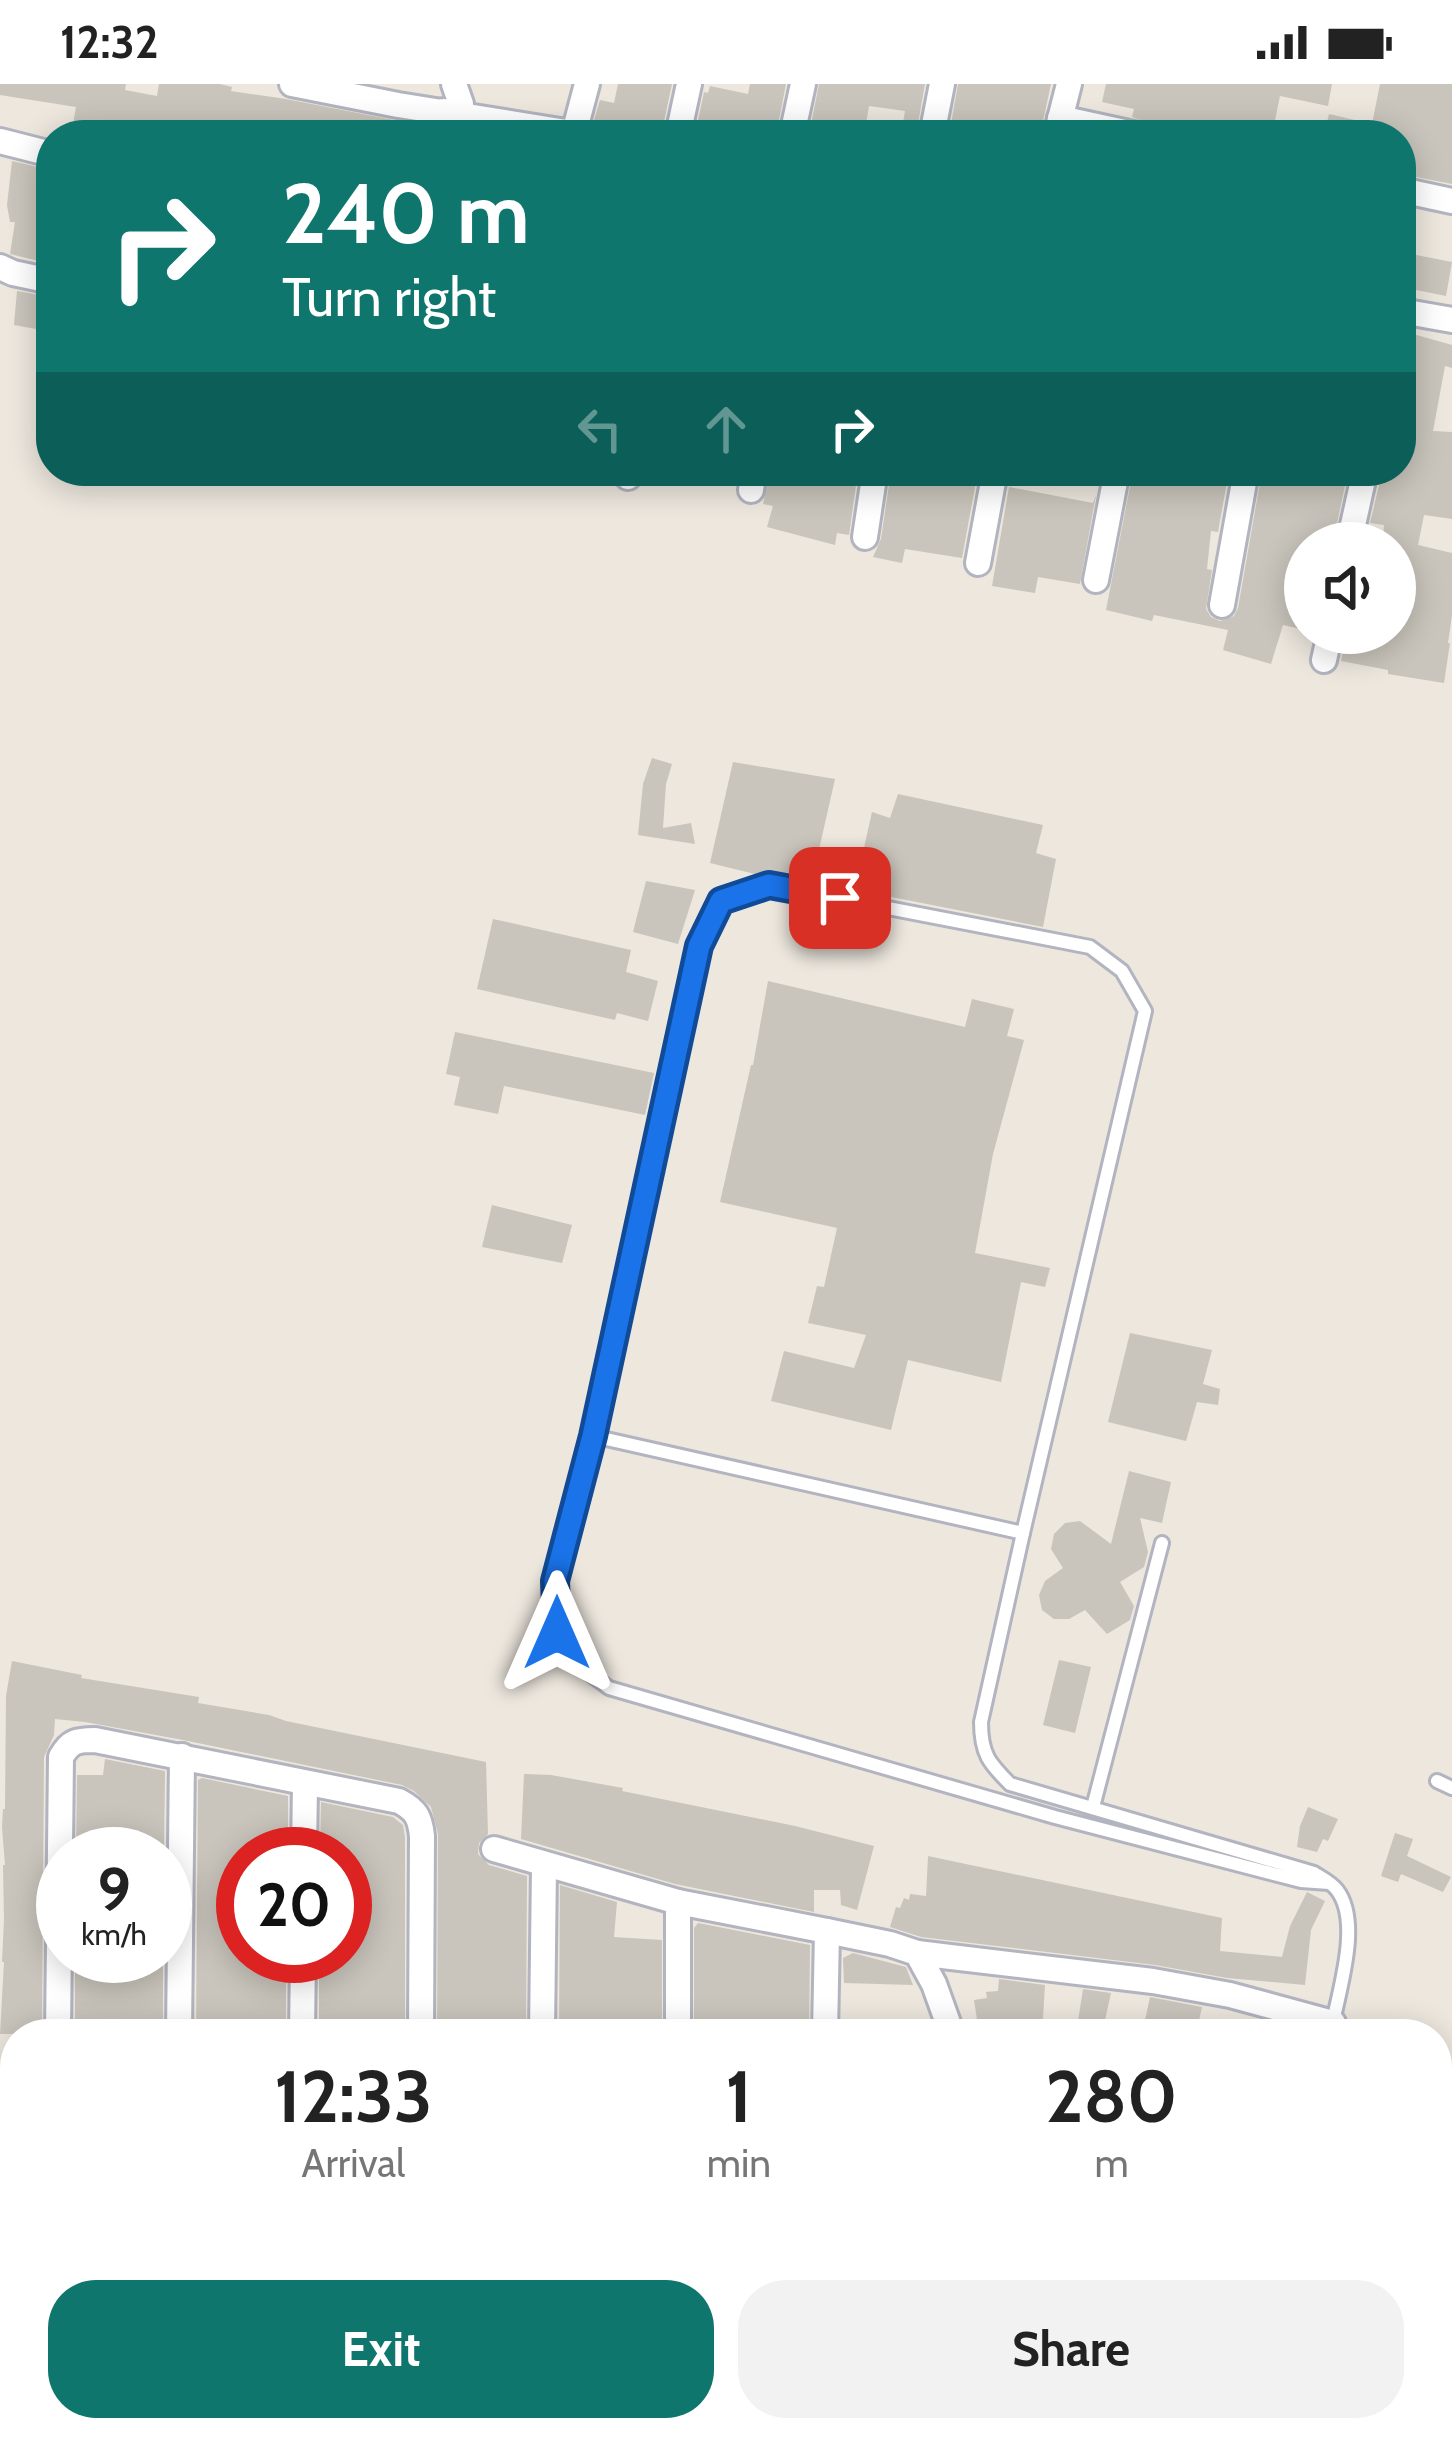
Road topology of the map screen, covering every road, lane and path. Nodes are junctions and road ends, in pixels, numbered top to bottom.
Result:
1 (292, 84) edge
2 (587, 84) edge
3 (688, 84) edge
4 (803, 84) edge
5 (942, 84) edge
6 (1069, 84) edge
7 (453, 104) edge
8 (515, 120) edge
9 (575, 120) edge
10 (681, 120) edge
11 (795, 120) edge
12 (935, 120) edge
13 (1060, 120) edge
14 (0, 141) edge
15 (36, 150) edge
16 (1416, 193) edge
17 (1452, 201) edge
18 (0, 267) edge
19 (36, 277) edge
20 (1416, 314) edge
21 (1452, 320) edge
22 (873, 486) edge
23 (992, 486) edge
24 (1114, 486) edge
25 (1243, 486) edge
26 (1362, 486) edge
27 (1354, 522) edge
28 (865, 537) dead end
29 (978, 563) dead end
30 (1096, 580) dead end
31 (1222, 605) dead end
32 (1325, 654) edge
33 (1324, 660) dead end
34 (593, 1436) junction
35 (1022, 1533) junction
36 (1162, 1543) dead end
37 (182, 1756) junction
38 (1437, 1781) dead end
39 (305, 1784) junction
40 (1452, 1788) edge
41 (1093, 1807) junction
42 (304, 1827) edge
43 (494, 1849) dead end
44 (544, 1866) junction
45 (1329, 1882) junction
46 (678, 1902) junction
47 (827, 1931) junction
48 (916, 1953) junction
49 (303, 1983) edge
50 (58, 2019) edge
51 (179, 2019) edge
52 (302, 2019) edge
53 (421, 2019) edge
54 (542, 2019) edge
55 (678, 2019) edge
56 (825, 2019) edge
57 (947, 2019) edge
58 (1303, 2019) edge
59 (1335, 2019) edge

1 - 7 street
2 - 9 street
3 - 10 street
4 - 11 street
5 - 12 street
6 - 13 street
7 - 8 street
14 - 15 street
16 - 17 street
18 - 19 street
20 - 21 street
22 - 28 street
23 - 29 street
24 - 30 street
25 - 31 street
26 - 27 street
32 - 33 street
34 - 35 lane
34 - 35 lane
34 - 45 lane
35 - 41 lane
36 - 41 lane
37 - 39 street
37 - 50 street
37 - 51 street
38 - 40 lane
39 - 42 street
39 - 53 street
41 - 45 lane
43 - 44 street
44 - 46 street
44 - 54 street
45 - 59 lane
46 - 47 street
46 - 55 street
47 - 48 street
47 - 56 street
48 - 57 street
48 - 58 street
49 - 52 street

